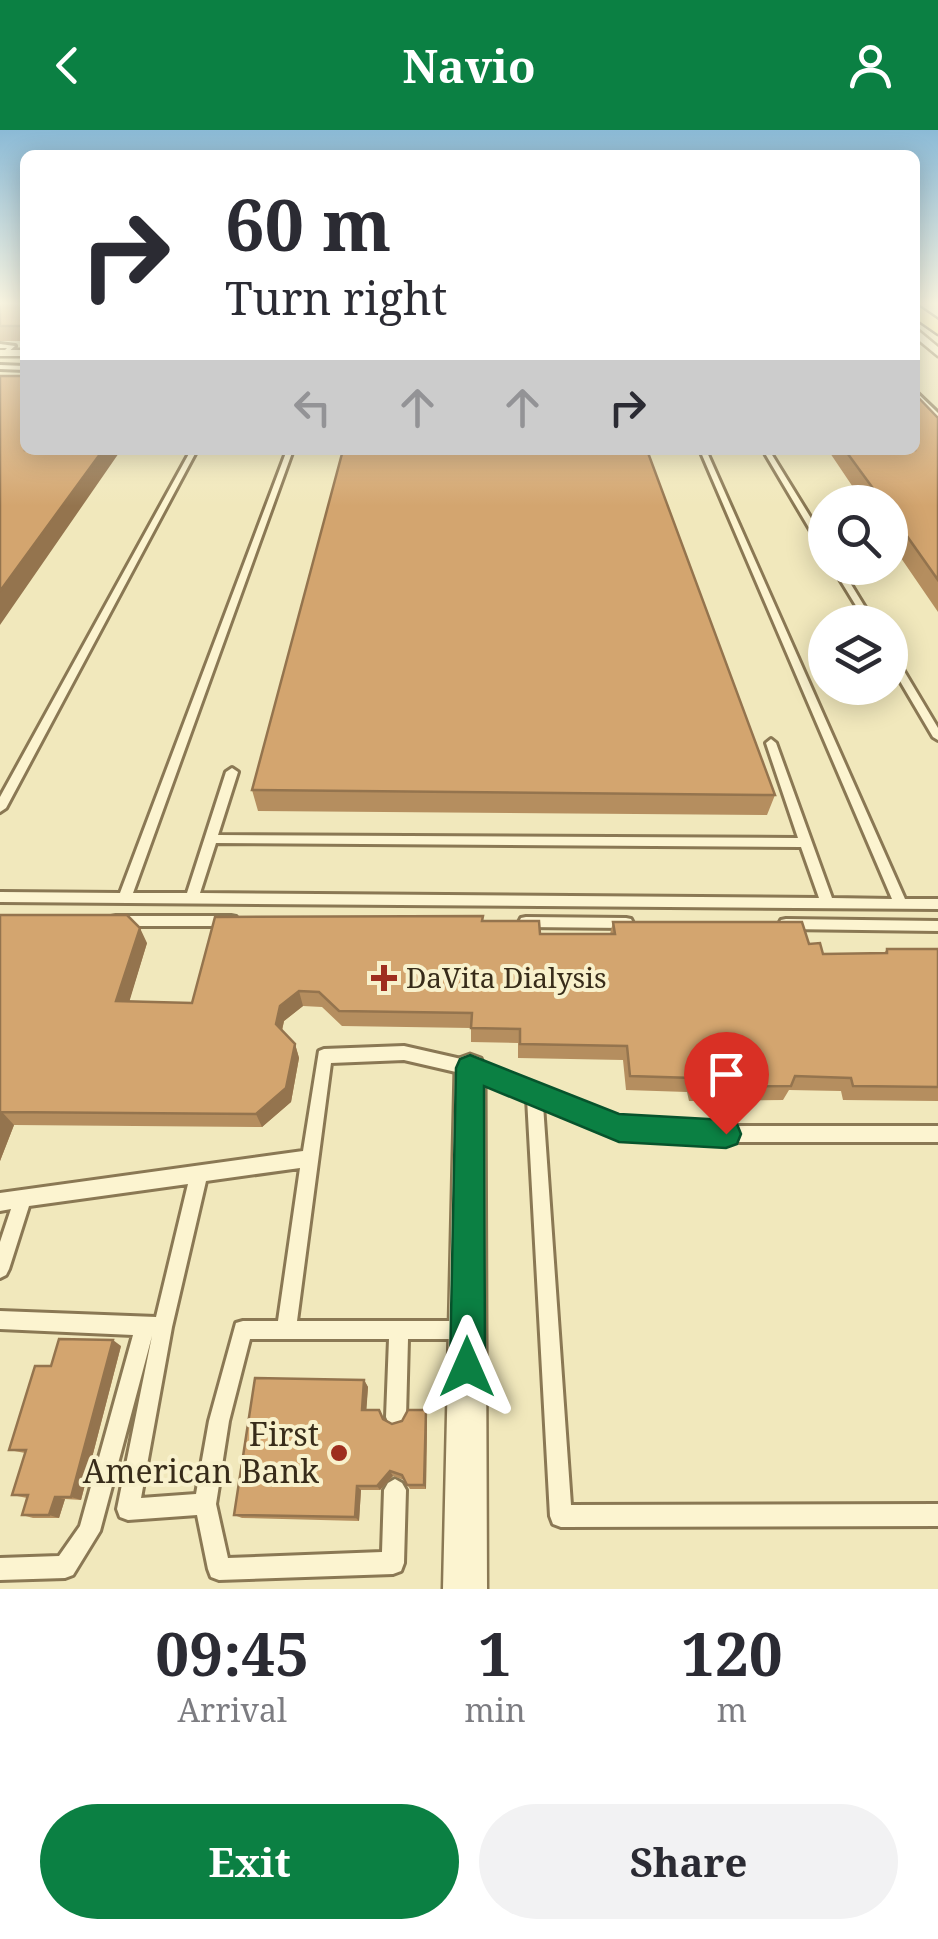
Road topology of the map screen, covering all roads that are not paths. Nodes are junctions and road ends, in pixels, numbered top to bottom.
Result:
1 (920, 398) edge
2 (938, 417) edge
3 (191, 455) edge
4 (288, 455) edge
5 (705, 455) edge
6 (769, 455) edge
7 (808, 520) edge
8 (908, 686) edge
9 (938, 736) edge
10 (771, 744) dead end
11 (232, 772) dead end
12 (0, 808) edge
13 (210, 840) junction
14 (805, 842) junction
15 (0, 897) edge
16 (125, 898) junction
17 (192, 898) junction
18 (827, 903) junction
19 (900, 904) junction
20 (938, 904) edge
21 (98, 920) edge
22 (256, 921) edge
23 (513, 922) edge
24 (651, 923) edge
25 (769, 924) edge
26 (938, 926) edge
27 (470, 1068) junction
28 (535, 1096) junction
29 (938, 1134) edge
30 (310, 1158) junction
31 (199, 1174) junction
32 (24, 1199) junction
33 (0, 1202) edge
34 (0, 1270) edge
35 (0, 1320) edge
36 (154, 1326) junction
37 (286, 1330) junction
38 (399, 1330) junction
39 (468, 1330) junction
40 (396, 1416) dead end
41 (394, 1490) edge
42 (205, 1504) junction
43 (938, 1516) edge
44 (0, 1568) edge
45 (466, 1589) edge

1 - 2 lane
3 - 12 lane
4 - 16 lane
5 - 19 lane
6 - 7 lane
8 - 9 lane
10 - 14 lane
11 - 13 lane
13 - 14 lane
13 - 17 lane
14 - 18 lane
15 - 16 lane
16 - 17 lane
17 - 18 lane
18 - 19 lane
19 - 20 lane
21 - 22 lane
23 - 24 lane
25 - 26 lane
27 - 28 lane
27 - 30 lane
27 - 39 street
28 - 29 lane
28 - 43 lane
30 - 31 lane
30 - 37 lane
31 - 32 lane
31 - 36 lane
32 - 33 lane
32 - 34 lane
35 - 36 lane
36 - 42 lane
36 - 44 lane
37 - 38 lane
37 - 42 lane
38 - 39 lane
38 - 40 lane
39 - 45 street
41 - 42 lane

